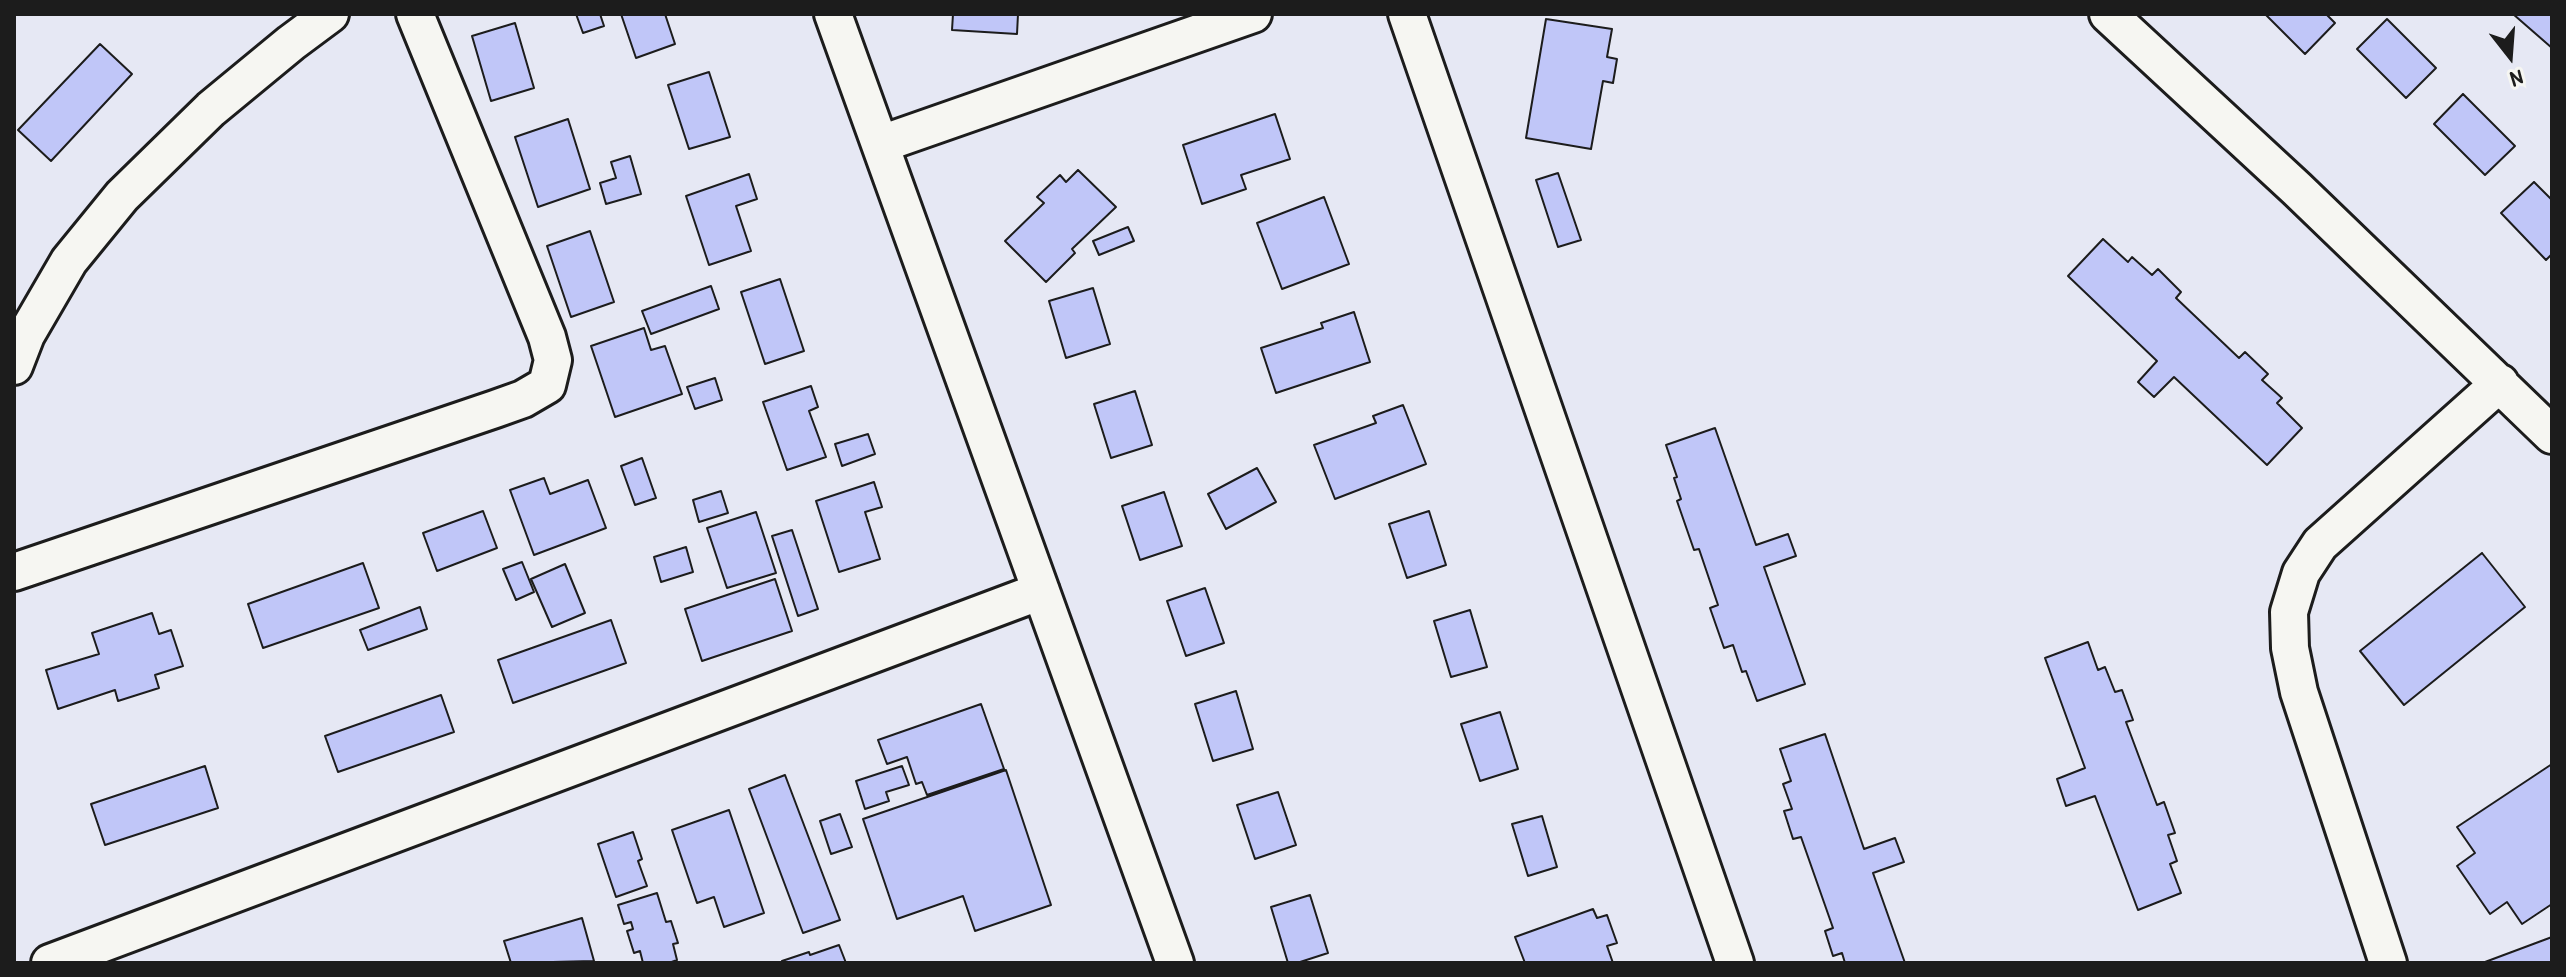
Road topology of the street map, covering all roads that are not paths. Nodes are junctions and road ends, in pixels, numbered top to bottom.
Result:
1 (330, 14) edge
2 (415, 14) edge
3 (833, 14) edge
4 (1253, 14) edge
5 (1407, 14) edge
6 (2108, 14) edge
7 (881, 144) junction
8 (14, 366) edge
9 (2500, 383) junction
10 (2552, 435) edge
11 (14, 572) edge
12 (1041, 591) junction
13 (50, 963) edge
14 (1175, 963) edge
15 (1735, 963) edge
16 (2388, 963) edge

1 - 8 street
2 - 11 street
3 - 7 street
4 - 7 street
5 - 15 street
6 - 9 street
7 - 12 street
9 - 10 street
9 - 16 street
12 - 13 street
12 - 14 street

